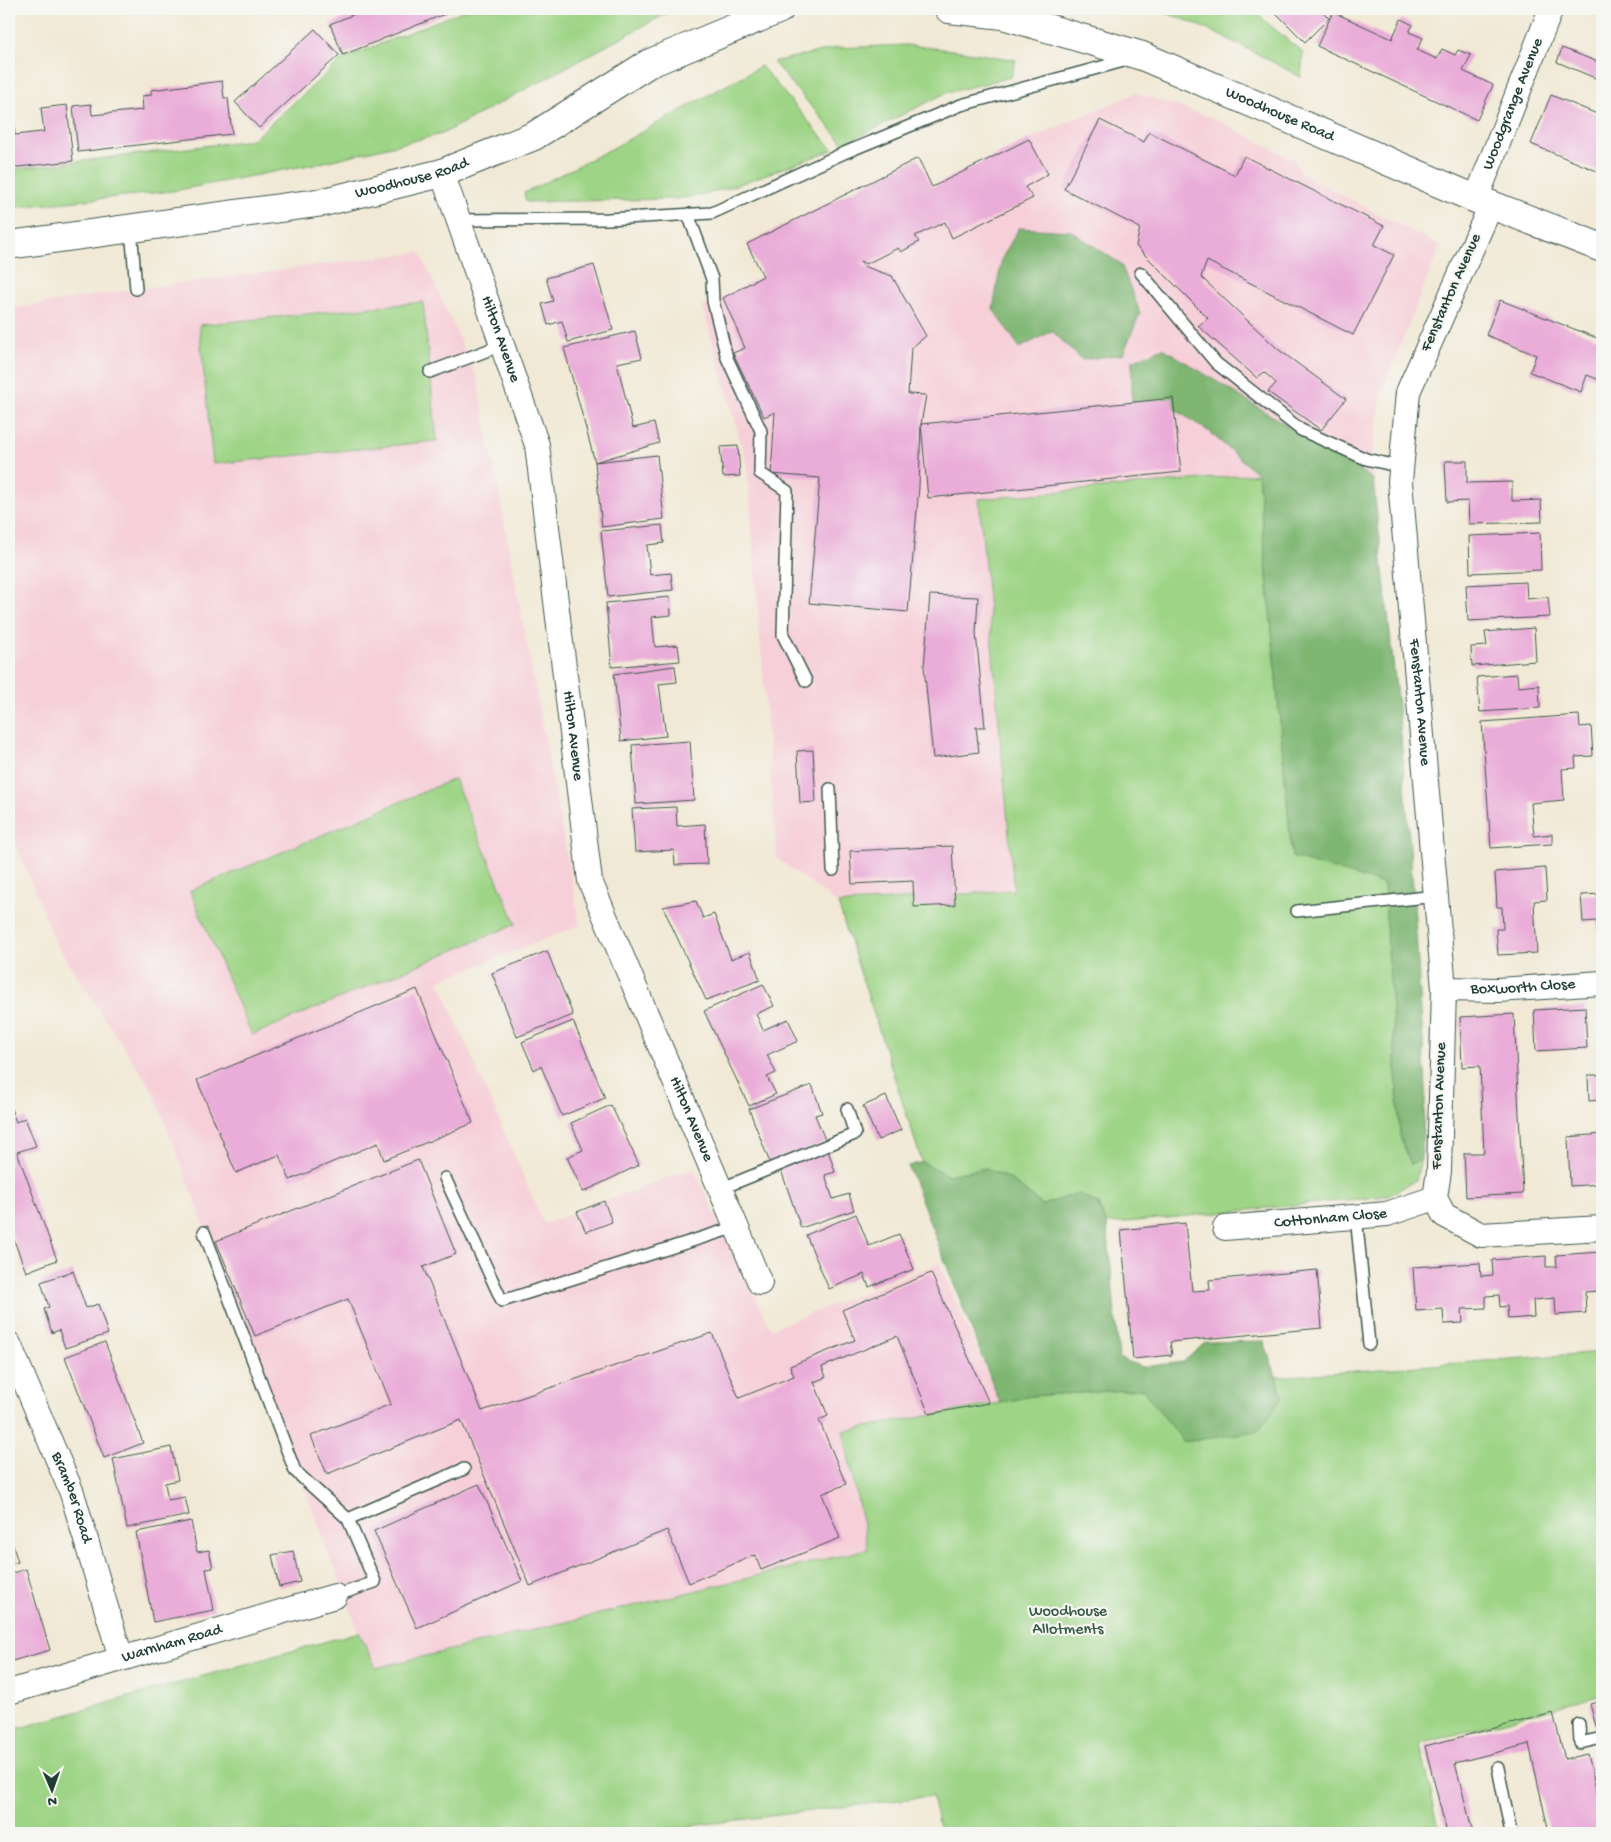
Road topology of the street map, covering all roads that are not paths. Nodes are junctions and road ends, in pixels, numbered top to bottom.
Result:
1 (780, 9) edge
2 (949, 9) edge
3 (1551, 9) edge
4 (1142, 56) junction
5 (442, 173) junction
6 (1484, 202) junction
7 (688, 214) junction
8 (459, 220) junction
9 (131, 228) junction
10 (9, 245) edge
11 (1602, 248) edge
12 (1141, 273) dead end
13 (136, 290) dead end
14 (502, 345) junction
15 (430, 372) dead end
16 (1401, 467) junction
17 (806, 681) dead end
18 (830, 789) dead end
19 (833, 870) dead end
20 (1436, 896) junction
21 (1297, 911) dead end
22 (1602, 983) edge
23 (1444, 989) junction
24 (847, 1109) dead end
25 (445, 1178) dead end
26 (720, 1189) junction
27 (1440, 1207) junction
28 (1356, 1216) junction
29 (736, 1227) junction
30 (1225, 1228) dead end
31 (1602, 1228) edge
32 (204, 1232) dead end
33 (760, 1283) dead end
34 (9, 1344) edge
35 (1369, 1344) dead end
36 (464, 1469) dead end
37 (348, 1519) junction
38 (335, 1596) joint
39 (121, 1658) junction
40 (9, 1692) edge
41 (1579, 1724) dead end
42 (1602, 1738) edge
43 (1498, 1768) dead end
44 (1511, 1833) edge

1 - 5 main road, Woodhouse Road
2 - 4 main road, Woodhouse Road
3 - 6 street, Woodgrange Avenue
4 - 6 main road, Woodhouse Road
4 - 7 lane
5 - 8 street, Hilton Avenue
5 - 9 main road, Woodhouse Road
6 - 11 main road, Woodhouse Road
6 - 16 street, Fenstanton Avenue
7 - 8 lane
7 - 17 lane
8 - 14 street, Hilton Avenue
9 - 10 main road, Woodhouse Road
9 - 13 lane
12 - 16 lane
14 - 15 lane
14 - 26 street, Hilton Avenue
16 - 20 street, Fenstanton Avenue
18 - 19 lane
20 - 21 lane
20 - 23 street, Fenstanton Avenue
22 - 23 street, Boxworth Close
23 - 27 street, Fenstanton Avenue
24 - 26 lane
25 - 29 lane
26 - 29 street, Hilton Avenue
27 - 28 street, Cottonham Close
27 - 31 street
28 - 30 street, Cottonham Close
28 - 35 lane
29 - 33 street, Hilton Avenue
32 - 37 lane
34 - 39 street, Bramber Road
36 - 37 lane
37 - 38 lane
38 - 39 street, Warnham Road
39 - 40 street, Warnham Road
41 - 42 lane
43 - 44 lane

